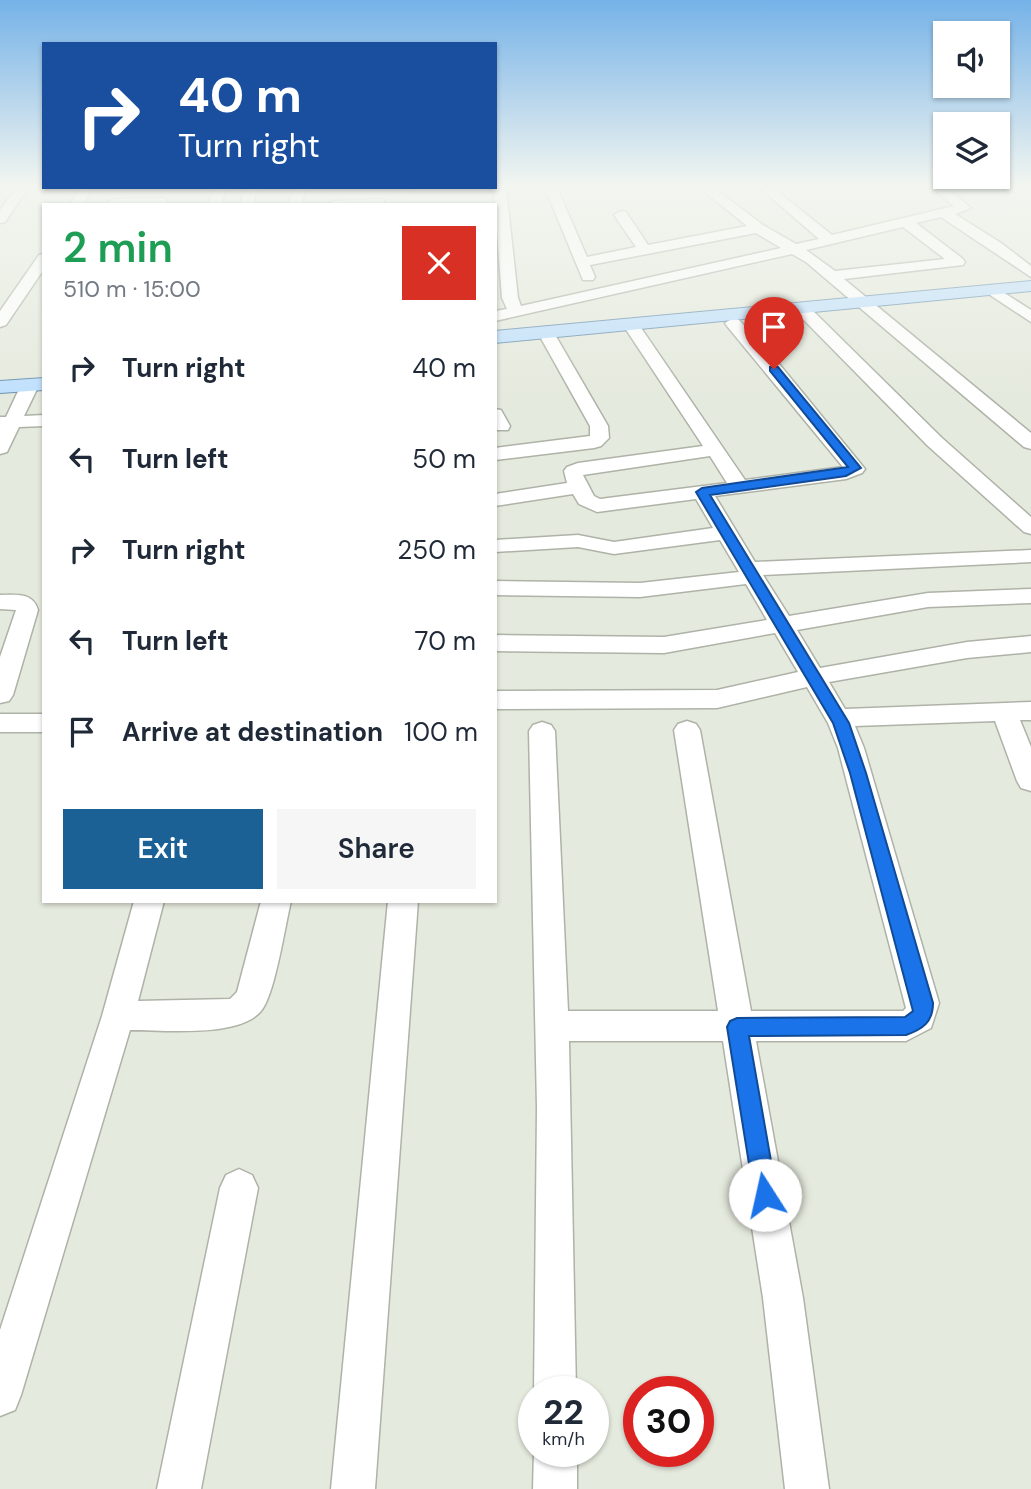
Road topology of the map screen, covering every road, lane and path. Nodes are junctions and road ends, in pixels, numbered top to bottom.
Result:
1 (503, 257) edge
2 (580, 257) edge
3 (608, 257) edge
4 (757, 257) edge
5 (807, 257) edge
6 (952, 257) edge
7 (1011, 257) edge
8 (42, 260) edge
9 (582, 262) junction
10 (1031, 273) edge
11 (831, 275) junction
12 (1031, 286) edge
13 (997, 293) junction
14 (1031, 293) edge
15 (596, 294) junction
16 (867, 306) junction
17 (516, 312) junction
18 (805, 312) junction
19 (497, 316) edge
20 (1031, 317) edge
21 (0, 322) edge
22 (733, 323) junction
23 (634, 328) junction
24 (547, 336) junction
25 (497, 337) edge
26 (497, 343) edge
27 (0, 381) edge
28 (39, 382) edge
29 (0, 387) edge
30 (42, 420) edge
31 (5, 423) edge
32 (602, 433) junction
33 (1031, 443) edge
34 (0, 448) edge
35 (715, 450) junction
36 (497, 454) edge
37 (622, 462) junction
38 (579, 487) junction
39 (740, 487) junction
40 (702, 492) junction
41 (497, 500) edge
42 (1031, 528) edge
43 (726, 533) junction
44 (497, 546) edge
45 (1031, 556) edge
46 (750, 573) junction
47 (497, 587) edge
48 (1031, 596) edge
49 (0, 602) edge
50 (785, 627) junction
51 (497, 643) edge
52 (1031, 645) edge
53 (814, 677) junction
54 (0, 695) edge
55 (497, 700) edge
56 (1031, 711) edge
57 (1004, 712) junction
58 (838, 718) junction
59 (0, 723) edge
60 (42, 723) edge
61 (687, 730) dead end
62 (541, 731) dead end
63 (1031, 781) edge
64 (148, 903) edge
65 (275, 903) edge
66 (403, 903) edge
67 (118, 1016) junction
68 (552, 1026) junction
69 (737, 1027) junction
70 (239, 1188) dead end
71 (555, 1376) edge
72 (0, 1395) edge
73 (555, 1467) edge
74 (179, 1489) edge
75 (353, 1489) edge
76 (555, 1489) edge
77 (807, 1489) edge

1 - 17 street
2 - 9 street
3 - 9 street
4 - 15 street
5 - 11 street
6 - 11 street
7 - 10 street
8 - 21 street
9 - 15 street
11 - 16 street
12 - 13 main road
13 - 14 main road
13 - 16 main road
13 - 20 street
15 - 17 street
16 - 18 main road
16 - 33 street
17 - 19 street
18 - 22 main road
18 - 23 main road
18 - 42 street
22 - 23 main road
22 - 39 street
23 - 24 main road
23 - 35 street
24 - 25 main road
24 - 26 main road
24 - 32 street
27 - 28 main road
28 - 29 main road
28 - 31 street
30 - 31 street
31 - 34 street
32 - 36 street
32 - 37 street
35 - 37 street
35 - 39 street
37 - 38 street
38 - 40 street
38 - 41 street
39 - 40 street
40 - 43 street
43 - 44 street
43 - 46 street
45 - 46 street
46 - 47 street
46 - 50 street
48 - 50 street
49 - 54 street
50 - 51 street
50 - 53 street
52 - 53 street
53 - 55 street
53 - 58 street
56 - 57 street
57 - 58 street
57 - 63 street
58 - 69 street
59 - 60 street
61 - 69 street
62 - 68 street
64 - 67 street
65 - 67 street
66 - 75 street
67 - 72 street
68 - 69 street
68 - 71 street
69 - 77 street
70 - 74 street
73 - 76 street

